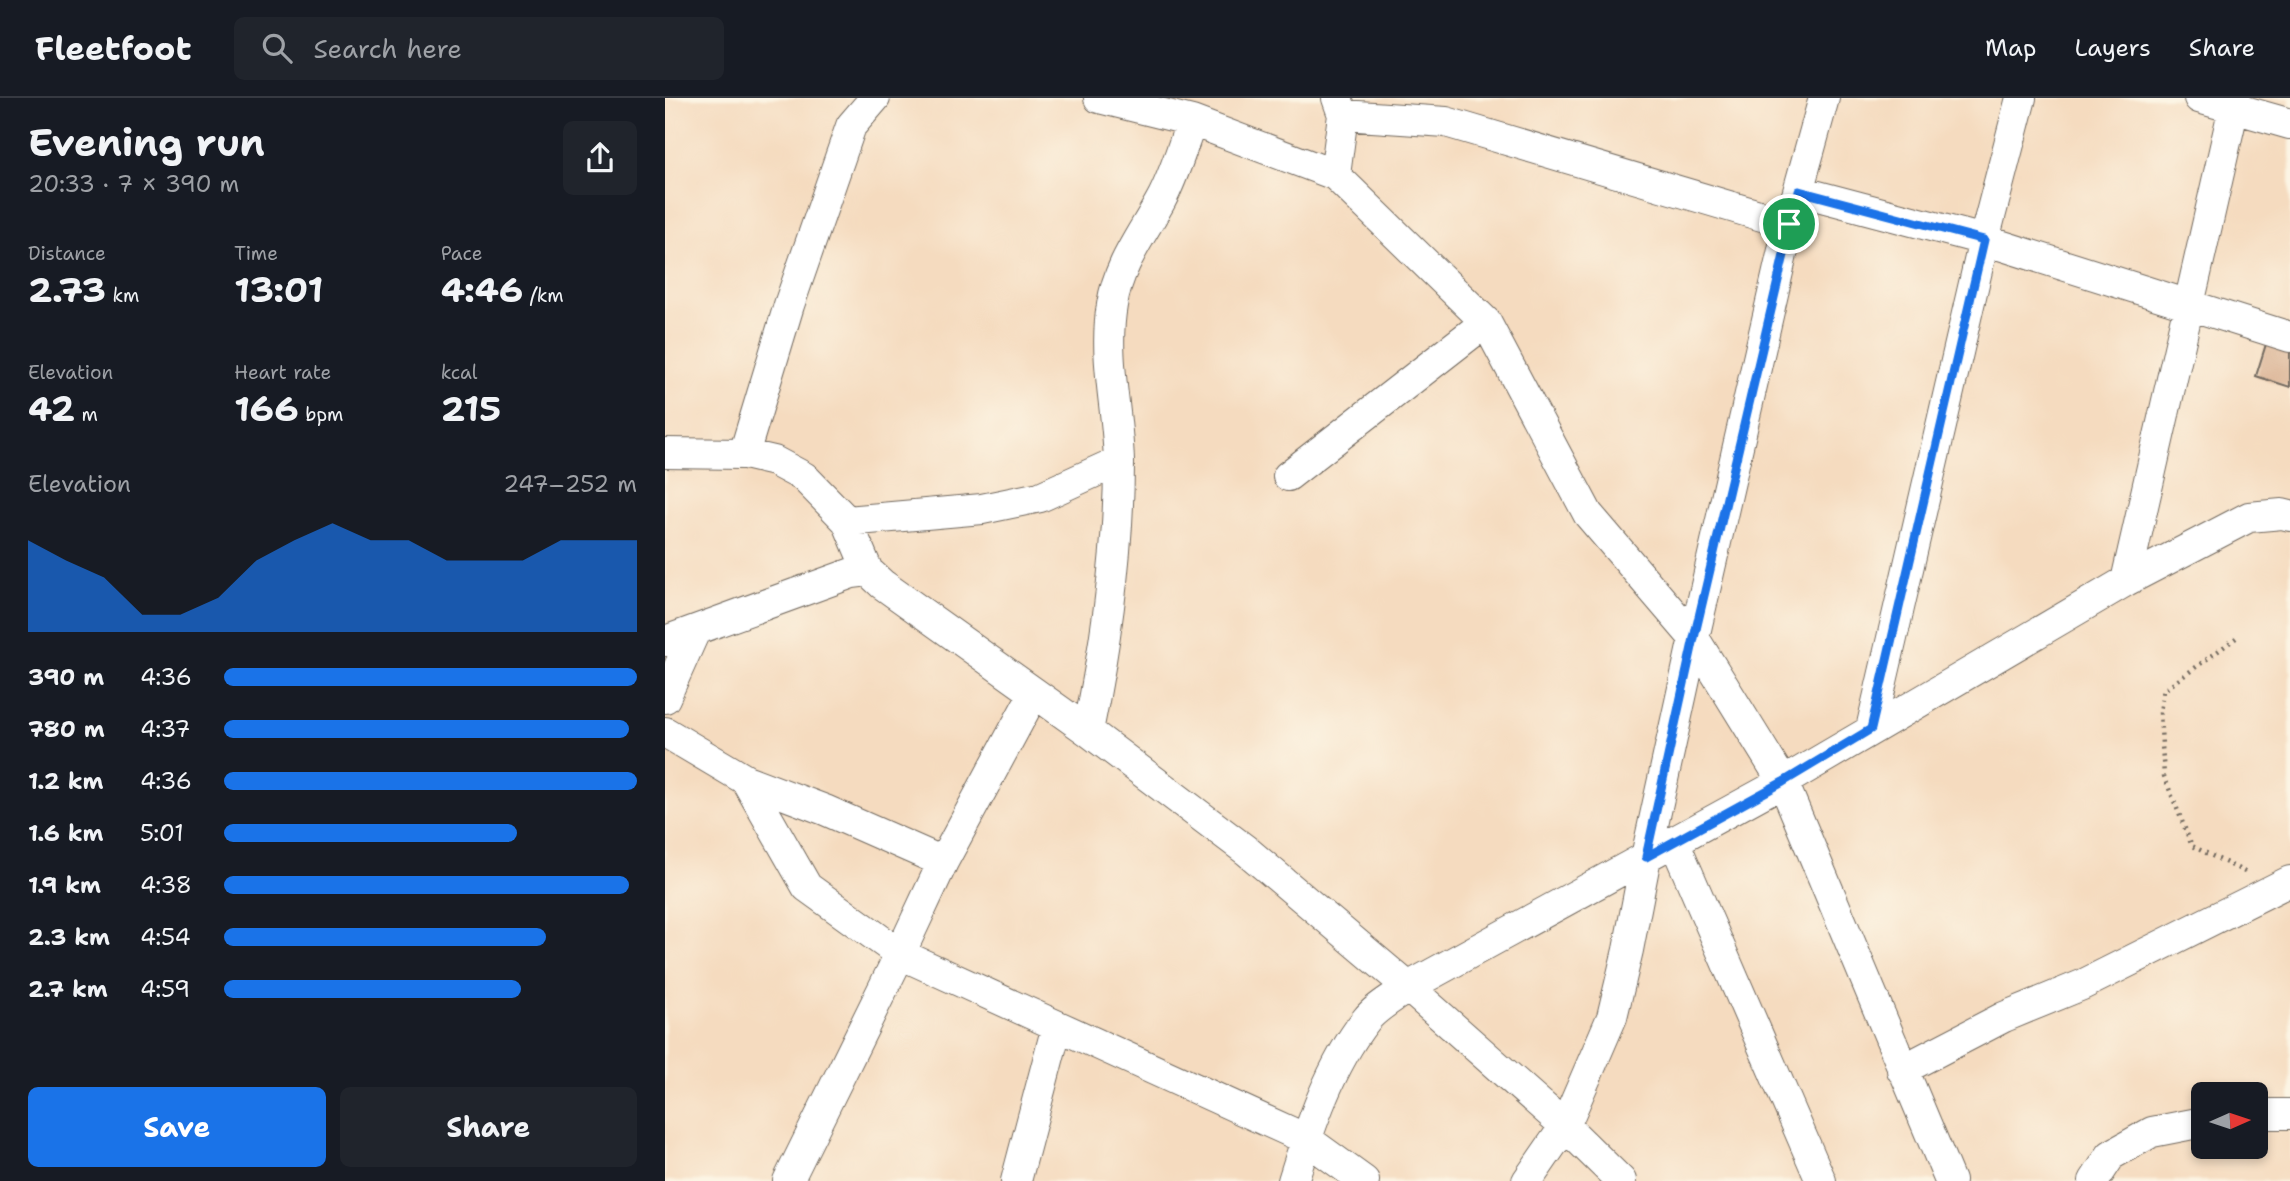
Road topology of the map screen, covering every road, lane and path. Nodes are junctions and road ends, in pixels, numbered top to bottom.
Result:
1 (875, 98) edge
2 (1099, 98) edge
3 (1824, 98) edge
4 (2021, 98) edge
5 (2199, 98) edge
6 (2235, 103) edge
7 (1340, 107) edge
8 (853, 112) edge
9 (1192, 121) junction
10 (2290, 124) edge
11 (1335, 175) junction
12 (1799, 191) junction
13 (1789, 224) junction
14 (1984, 240) junction
15 (2190, 307) junction
16 (1486, 322) junction
17 (2290, 337) edge
18 (665, 453) edge
19 (744, 454) junction
20 (1119, 461) junction
21 (1288, 476) dead end
22 (2290, 516) edge
23 (847, 521) junction
24 (868, 571) junction
25 (2126, 581) junction
26 (695, 631) junction
27 (1694, 638) junction
28 (2237, 638) dead end
29 (665, 641) edge
30 (1034, 693) junction
31 (665, 698) edge
32 (1871, 729) junction
33 (1088, 731) junction
34 (665, 732) edge
35 (746, 780) junction
36 (1783, 782) junction
37 (1674, 841) junction
38 (1646, 857) junction
39 (943, 862) junction
40 (2285, 885) edge
41 (900, 954) junction
42 (1408, 987) junction
43 (1057, 1026) junction
44 (1902, 1070) junction
45 (2268, 1114) edge
46 (2290, 1114) edge
47 (2191, 1124) edge
48 (1565, 1126) junction
49 (1305, 1139) junction
50 (788, 1181) edge
51 (1016, 1181) edge
52 (1293, 1181) edge
53 (1364, 1181) edge
54 (1527, 1181) edge
55 (1621, 1181) edge
56 (1821, 1181) edge
57 (1950, 1181) edge
58 (2094, 1181) edge

1 - 8 street
2 - 9 street
3 - 12 street
4 - 14 street
5 - 6 street
6 - 10 street
6 - 15 street
7 - 11 street
7 - 13 street
8 - 19 street
9 - 11 street
9 - 20 street
11 - 16 street
12 - 13 street
12 - 14 street
13 - 27 street
14 - 15 street
14 - 32 street
15 - 17 street
15 - 25 street
16 - 21 street
16 - 27 street
18 - 19 street
19 - 23 street
20 - 23 street
20 - 33 street
22 - 25 street
23 - 24 street
24 - 26 street
24 - 30 street
25 - 32 street
26 - 29 street
26 - 31 street
27 - 36 street
27 - 38 street
28 - 40 path
30 - 33 street
30 - 39 street
32 - 36 street
33 - 42 street
34 - 35 street
35 - 39 street
35 - 41 street
36 - 37 street
36 - 44 street
37 - 38 street
37 - 56 street
38 - 42 street
38 - 48 street
39 - 41 street
40 - 44 street
41 - 43 street
41 - 50 street
42 - 48 street
42 - 49 street
43 - 49 street
43 - 51 street
44 - 57 street
45 - 46 street
47 - 58 street
48 - 54 street
48 - 55 street
49 - 52 street
49 - 53 street

